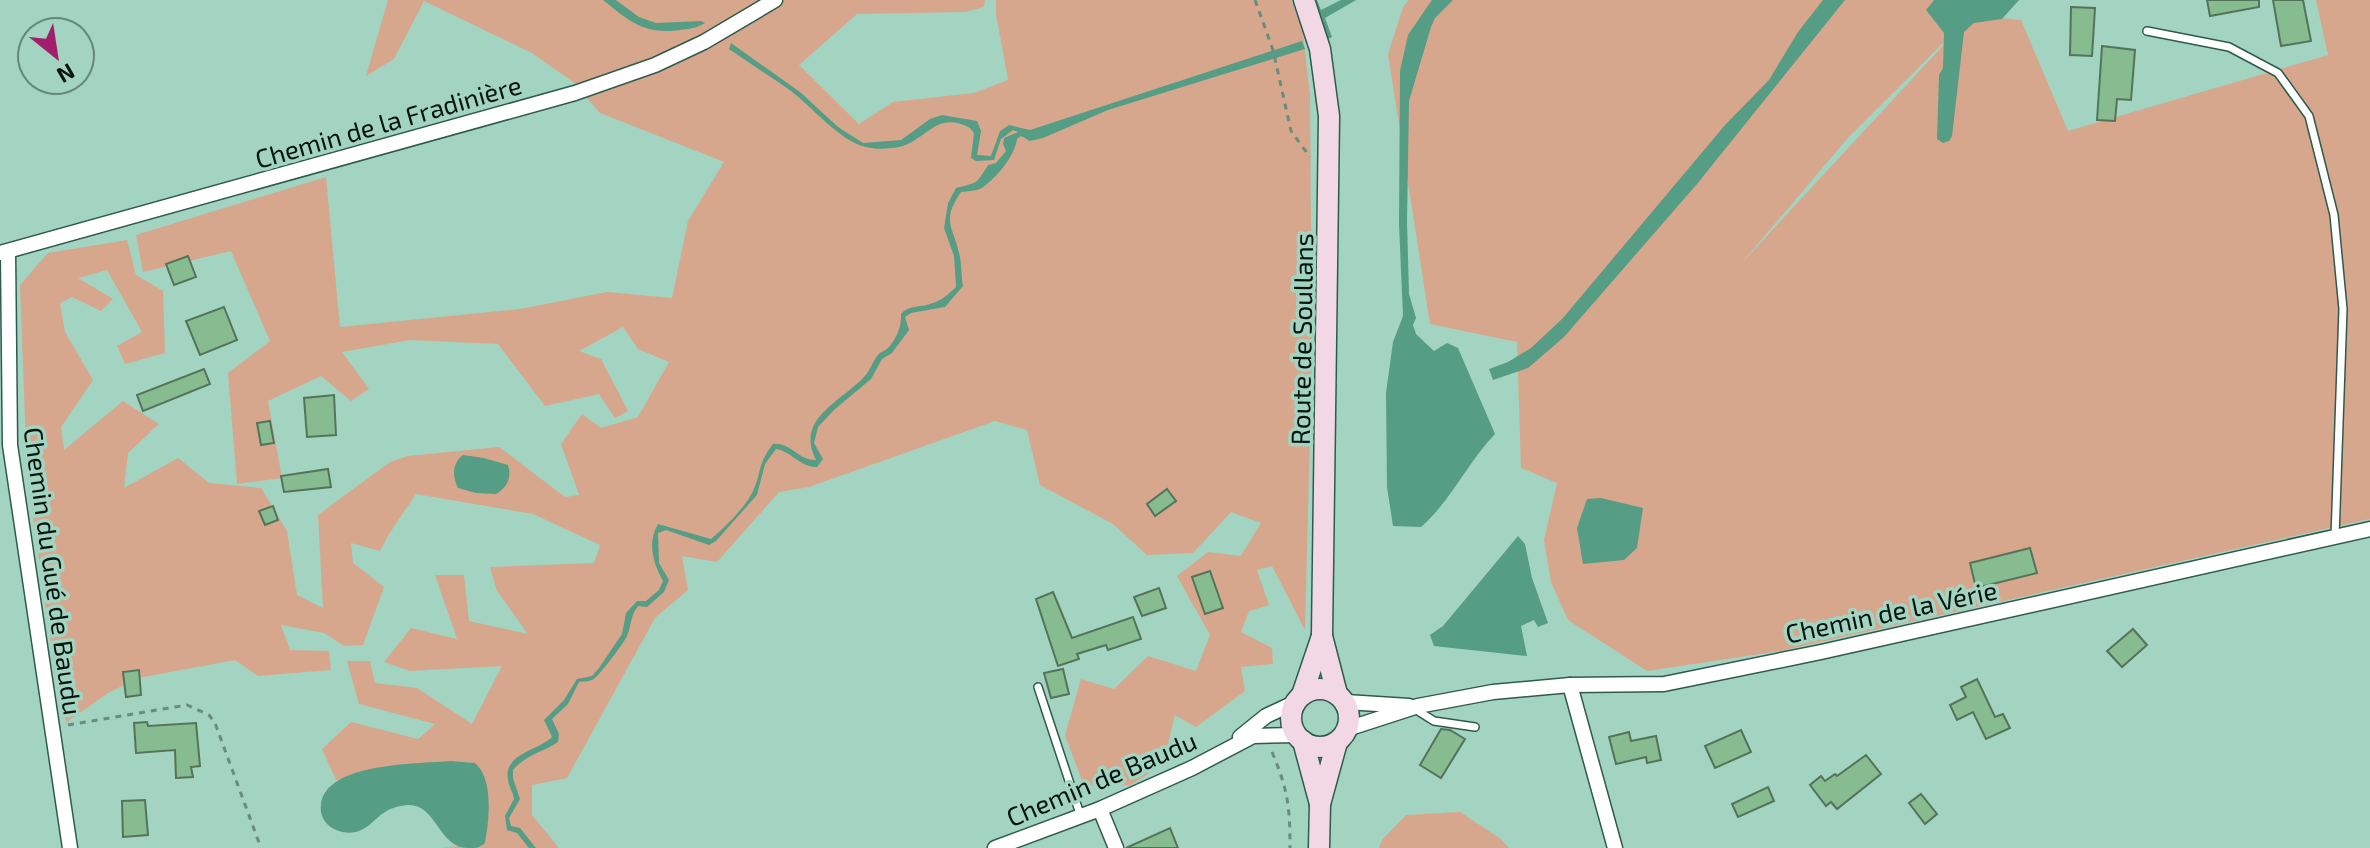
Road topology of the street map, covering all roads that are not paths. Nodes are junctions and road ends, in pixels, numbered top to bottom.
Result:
1 (775, 0) edge
2 (1304, 0) edge
3 (2147, 31) dead end
4 (4, 252) edge
5 (2370, 529) edge
6 (2335, 537) junction
7 (1322, 636) junction
8 (1570, 685) junction
9 (1038, 687) dead end
10 (1299, 698) junction
11 (1342, 698) junction
12 (1415, 707) junction
13 (1475, 727) dead end
14 (1342, 736) junction
15 (1300, 738) junction
16 (1224, 750) junction
17 (1320, 804) junction
18 (1100, 809) junction
19 (1081, 817) junction
20 (70, 848) edge
21 (995, 848) edge
22 (1116, 848) edge
23 (1319, 848) edge
24 (1615, 848) edge

1 - 4 street, Chemin de la Fradinière
2 - 7 main road, Route de Soullans
3 - 6 lane
4 - 20 street, Chemin du Gué de Baudu
5 - 6 street, Chemin de la Vérie
6 - 8 street, Chemin de la Vérie
7 - 10 main road, Route de Soullans
7 - 11 main road, Route de Soullans
8 - 12 street, Chemin de la Vérie
8 - 24 street
9 - 19 lane
10 - 11 main road
10 - 15 main road
10 - 16 street, Chemin de Baudu
11 - 12 street, Chemin de la Vérie
11 - 14 main road
12 - 13 lane
12 - 14 street, Chemin de la Vérie
14 - 15 main road
14 - 17 main road
15 - 16 street, Chemin de Baudu
15 - 17 main road
16 - 18 street, Chemin de Baudu
17 - 23 main road
18 - 19 street, Chemin de Baudu
18 - 22 street
19 - 21 street, Chemin de Baudu

